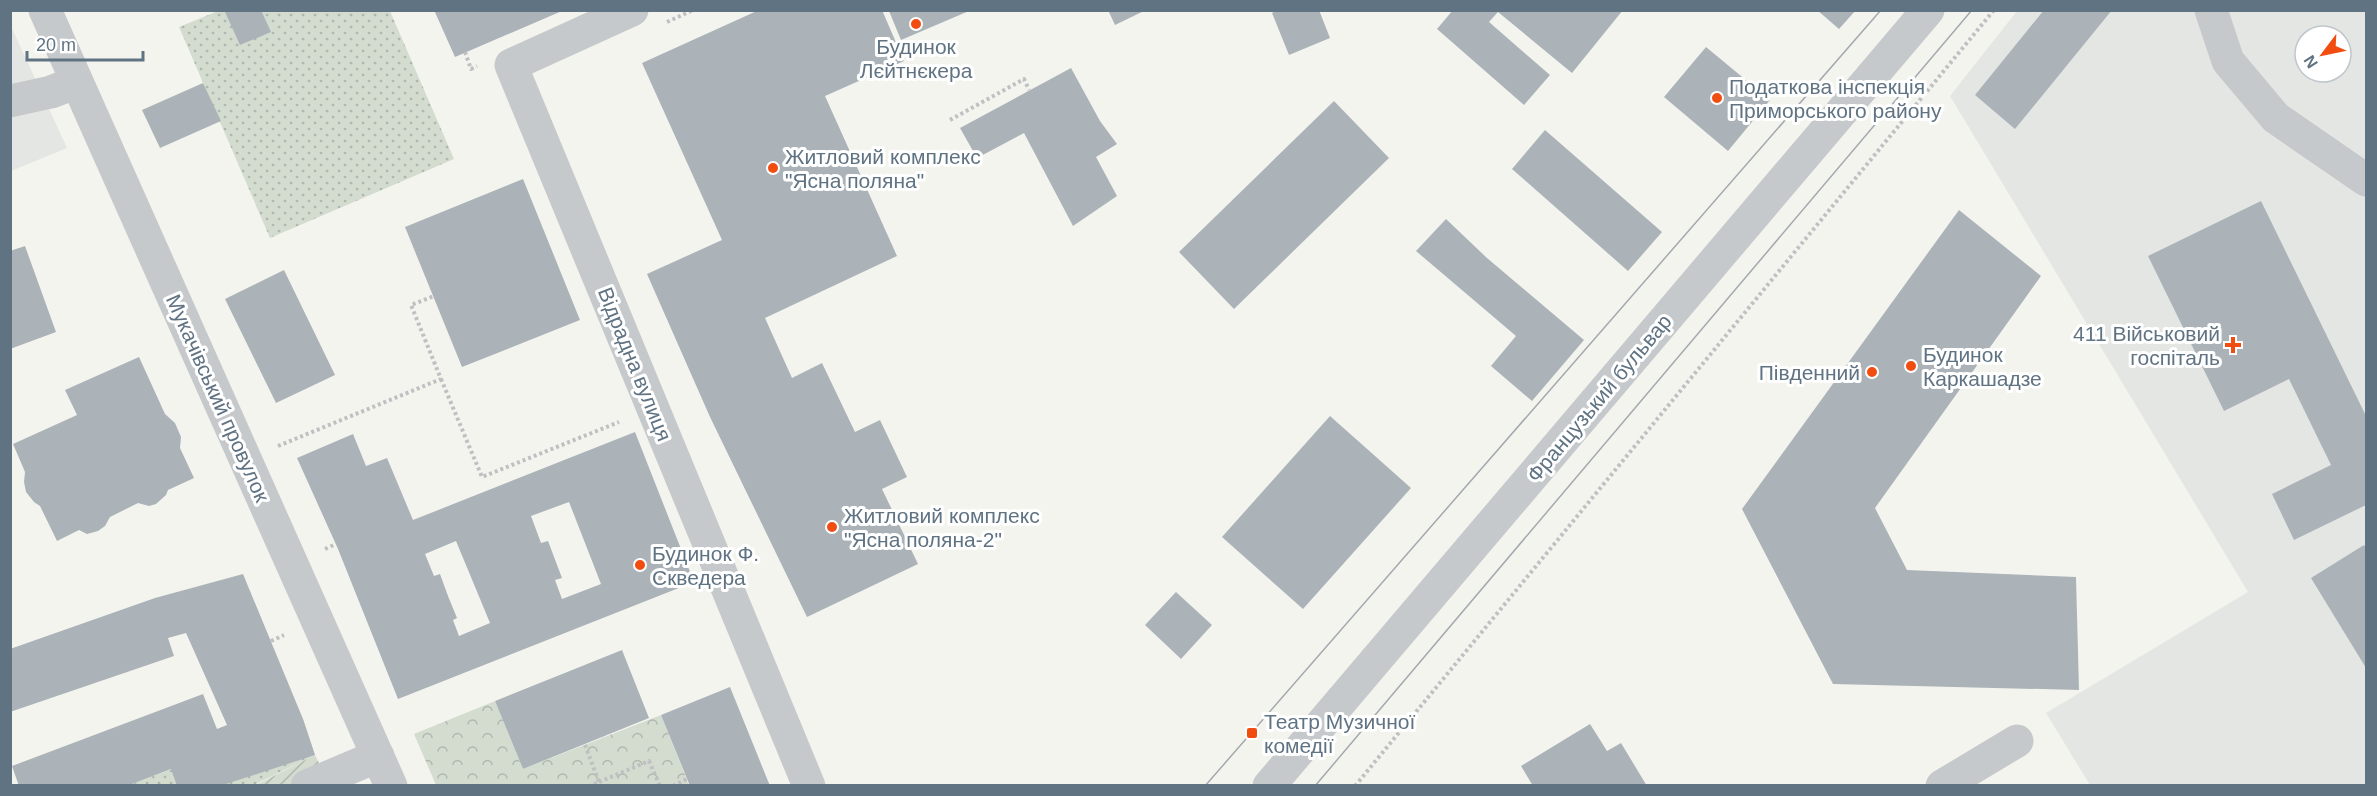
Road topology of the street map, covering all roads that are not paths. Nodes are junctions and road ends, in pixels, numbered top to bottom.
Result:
1 (45, 10) edge
2 (632, 10) edge
3 (1928, 10) edge
4 (2211, 10) edge
5 (77, 82) junction
6 (10, 100) edge
7 (2367, 180) edge
8 (2017, 741) dead end
9 (385, 771) edge
10 (307, 786) edge
11 (809, 786) edge
12 (1269, 786) edge
13 (1942, 786) edge

1 - 5 street, Мукачівський провулок
2 - 11 street, Відрадна вулиця
3 - 12 street, Французький бульвар
4 - 7 street
5 - 6 street
5 - 9 street, Мукачівський провулок
8 - 13 street
9 - 10 street

